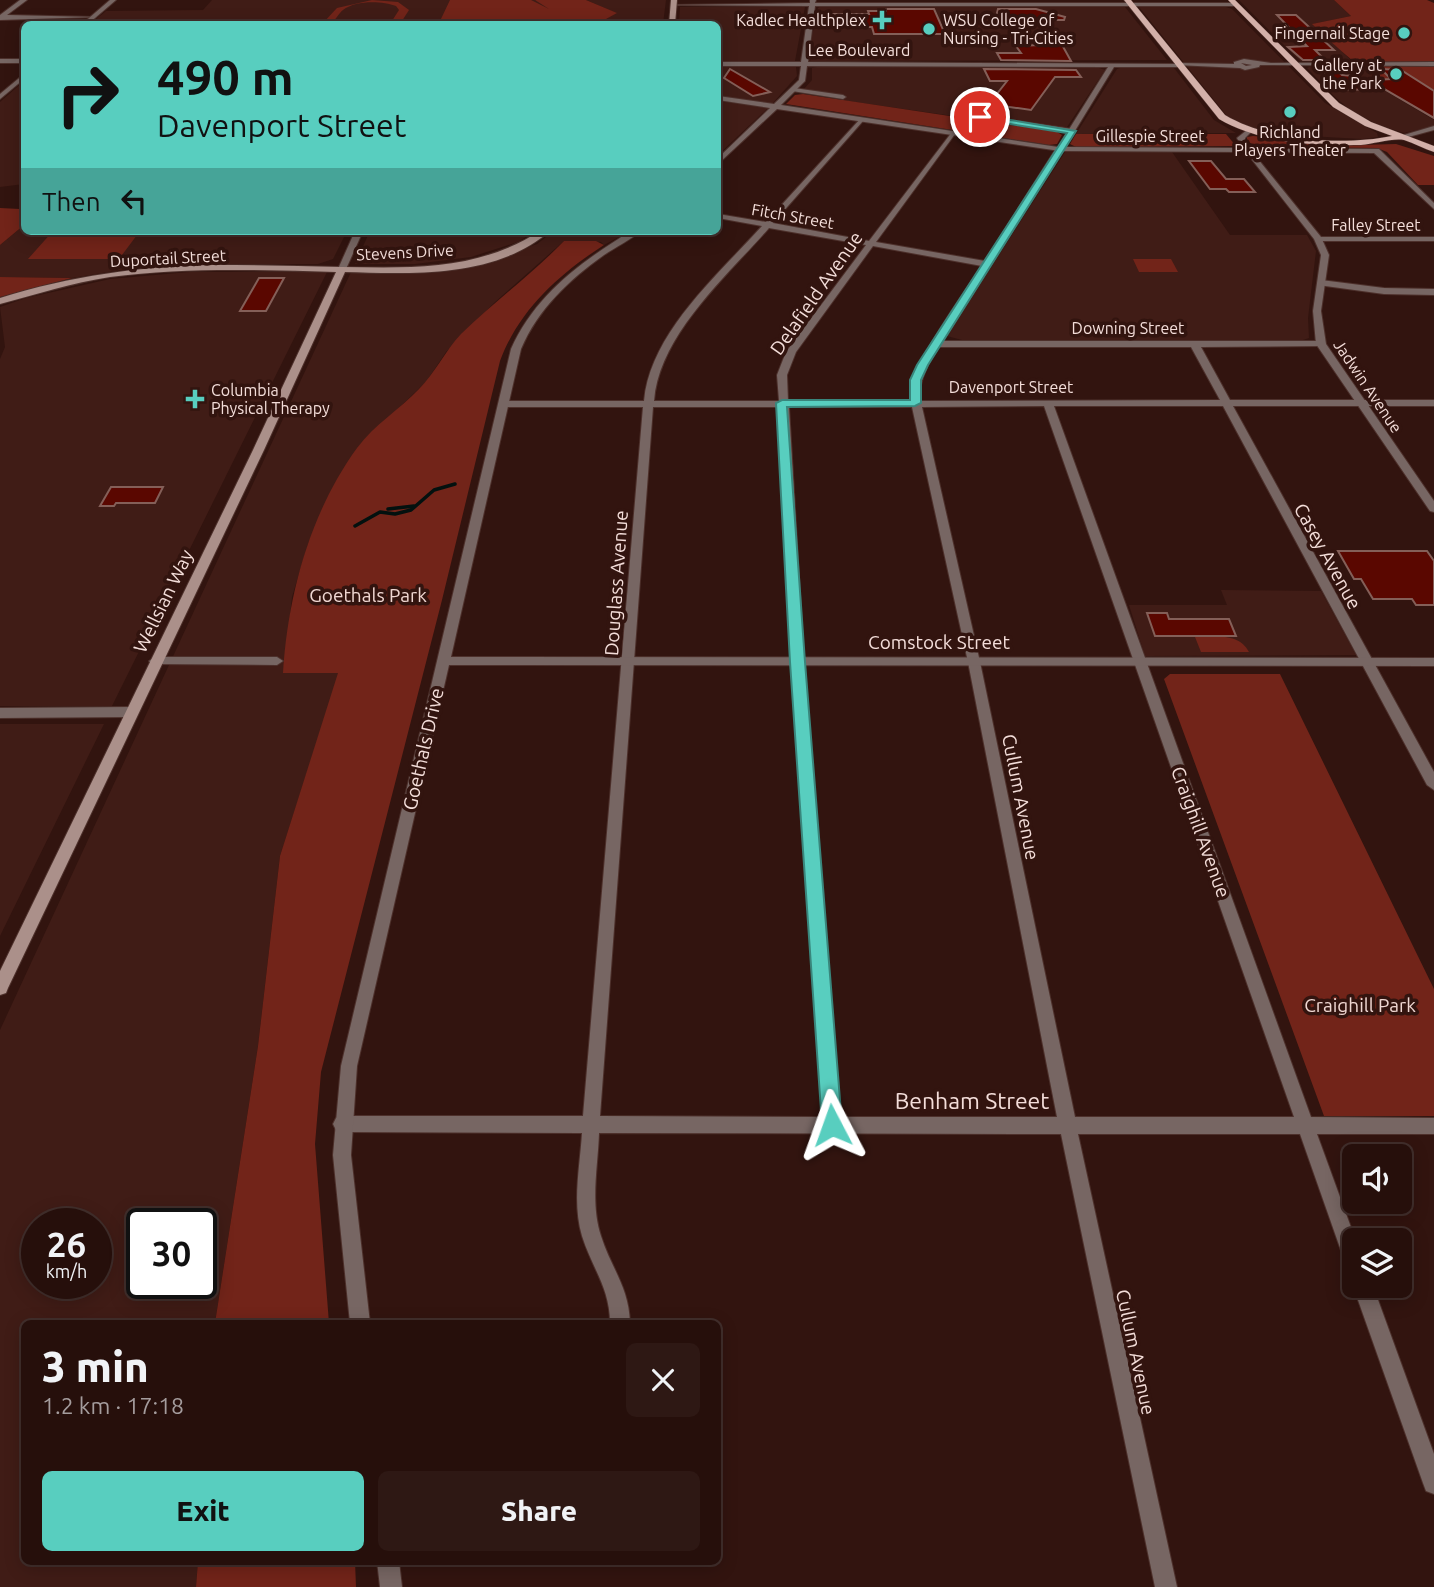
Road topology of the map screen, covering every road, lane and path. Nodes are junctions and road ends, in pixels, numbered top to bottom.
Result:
1 (24, 0) edge
2 (113, 0) edge
3 (674, 2) edge
4 (813, 2) edge
5 (937, 2) edge
6 (1128, 2) edge
7 (1233, 2) edge
8 (0, 17) edge
9 (93, 17) junction
10 (88, 21) edge
11 (672, 21) edge
12 (0, 61) edge
13 (21, 61) edge
14 (721, 64) edge
15 (803, 64) junction
16 (1113, 64) junction
17 (1175, 64) junction
18 (1434, 64) edge
19 (1296, 65) junction
20 (21, 79) edge
21 (794, 90) junction
22 (0, 97) edge
23 (843, 97) dead end
24 (721, 99) edge
25 (775, 107) junction
26 (955, 114) dead end
27 (861, 120) junction
28 (1434, 128) edge
29 (1072, 131) junction
30 (1249, 131) junction
31 (952, 134) junction
32 (1401, 137) junction
33 (1376, 146) junction
34 (1060, 149) junction
35 (1247, 150) junction
36 (1434, 150) edge
37 (721, 159) edge
38 (1434, 207) edge
39 (721, 217) edge
40 (767, 225) junction
41 (357, 235) edge
42 (539, 235) edge
43 (631, 235) edge
44 (1318, 239) junction
45 (1434, 239) edge
46 (871, 244) junction
47 (987, 264) junction
48 (342, 269) junction
49 (1321, 282) junction
50 (1434, 292) edge
51 (0, 301) edge
52 (1194, 343) junction
53 (936, 344) junction
54 (1321, 344) junction
55 (647, 403) junction
56 (782, 403) junction
57 (915, 403) junction
58 (1048, 403) junction
59 (1225, 403) junction
60 (1361, 403) junction
61 (1434, 403) edge
62 (504, 404) junction
63 (1434, 509) edge
64 (155, 661) junction
65 (277, 661) dead end
66 (443, 662) junction
67 (628, 662) junction
68 (797, 662) junction
69 (974, 662) junction
70 (1140, 662) junction
71 (1366, 662) junction
72 (1434, 662) edge
73 (130, 712) junction
74 (0, 713) edge
75 (1434, 785) edge
76 (0, 988) edge
77 (342, 1124) junction
78 (592, 1125) junction
79 (832, 1125) junction
80 (1068, 1126) junction
81 (1306, 1126) junction
82 (1434, 1126) edge
83 (1342, 1228) edge
84 (1367, 1298) edge
85 (360, 1320) edge
86 (620, 1320) edge
87 (1434, 1483) edge
88 (388, 1565) edge
89 (391, 1587) edge
90 (1166, 1587) edge

1 - 8 street
2 - 9 street
3 - 4 street
3 - 11 main road
4 - 5 street
4 - 15 street
5 - 6 street
6 - 7 street
6 - 17 main road
7 - 19 main road
8 - 9 street
9 - 10 street
12 - 13 street
14 - 15 street, Lee Boulevard
15 - 16 street, Lee Boulevard
15 - 21 street
16 - 17 street, Lee Boulevard
16 - 29 street, Cullum Avenue
17 - 19 street, Lee Boulevard
17 - 30 main road
18 - 19 street, Lee Boulevard
19 - 32 main road
20 - 22 street
21 - 23 street
21 - 25 street
24 - 25 street, Gillespie Street
25 - 27 street, Gillespie Street
25 - 37 street
26 - 29 street
27 - 31 street, Gillespie Street
27 - 40 street, Douglass Avenue
28 - 32 street
29 - 34 street, Cullum Avenue
30 - 33 main road
30 - 35 street
31 - 34 street, Gillespie Street
31 - 46 street, Delafield Avenue
32 - 33 main road
32 - 36 main road
33 - 35 street, Gillespie Street
33 - 36 main road
33 - 38 street
34 - 35 street, Gillespie Street
34 - 47 street, Cullum Avenue
35 - 44 street
39 - 40 street, Fitch Street
40 - 46 street, Fitch Street
40 - 55 street, Douglass Avenue
41 - 48 street, Wellsian Way
42 - 48 main road, Stevens Drive
43 - 62 street, Goethals Drive
44 - 45 street, Falley Street
44 - 49 street, Jadwin Avenue
46 - 47 street, Fitch Street
46 - 56 street, Delafield Avenue
47 - 53 street, Cullum Avenue
48 - 51 main road, Duportail Street
48 - 64 main road, Wellsian Way
49 - 50 street
49 - 54 street, Jadwin Avenue
52 - 53 street, Downing Street
52 - 54 street, Downing Street
52 - 59 street, Casey Avenue
53 - 57 street, Cullum Avenue
54 - 60 street, Jadwin Avenue
55 - 56 street, Davenport Street
55 - 62 street, Davenport Street
55 - 67 street, Douglass Avenue
56 - 57 street, Davenport Street
56 - 68 street, Delafield Avenue
57 - 58 street, Davenport Street
57 - 69 street, Cullum Avenue
58 - 59 street, Davenport Street
58 - 70 street, Craighill Avenue
59 - 60 street, Davenport Street
59 - 71 street, Casey Avenue
60 - 61 street, Davenport Street
60 - 63 street, Jadwin Avenue
62 - 66 street, Goethals Drive
64 - 65 street
64 - 73 main road, Wellsian Way
66 - 67 street, Comstock Street
66 - 77 street, Goethals Drive
67 - 68 street, Comstock Street
67 - 78 street, Douglass Avenue
68 - 69 street, Comstock Street
68 - 79 street, Delafield Avenue
69 - 70 street, Comstock Street
69 - 80 street, Cullum Avenue
70 - 71 street, Comstock Street
70 - 81 street, Craighill Avenue
71 - 72 street, Comstock Street
71 - 75 street, Casey Avenue
73 - 74 street
73 - 76 main road, Wellsian Way
77 - 78 street, Benham Street
77 - 85 street, Goethals Drive
78 - 79 street, Benham Street
78 - 86 street, Douglass Avenue
79 - 80 street, Benham Street
80 - 81 street, Benham Street
80 - 90 street, Cullum Avenue
81 - 82 street, Benham Street
81 - 83 street, Craighill Avenue
84 - 87 street
88 - 89 street

